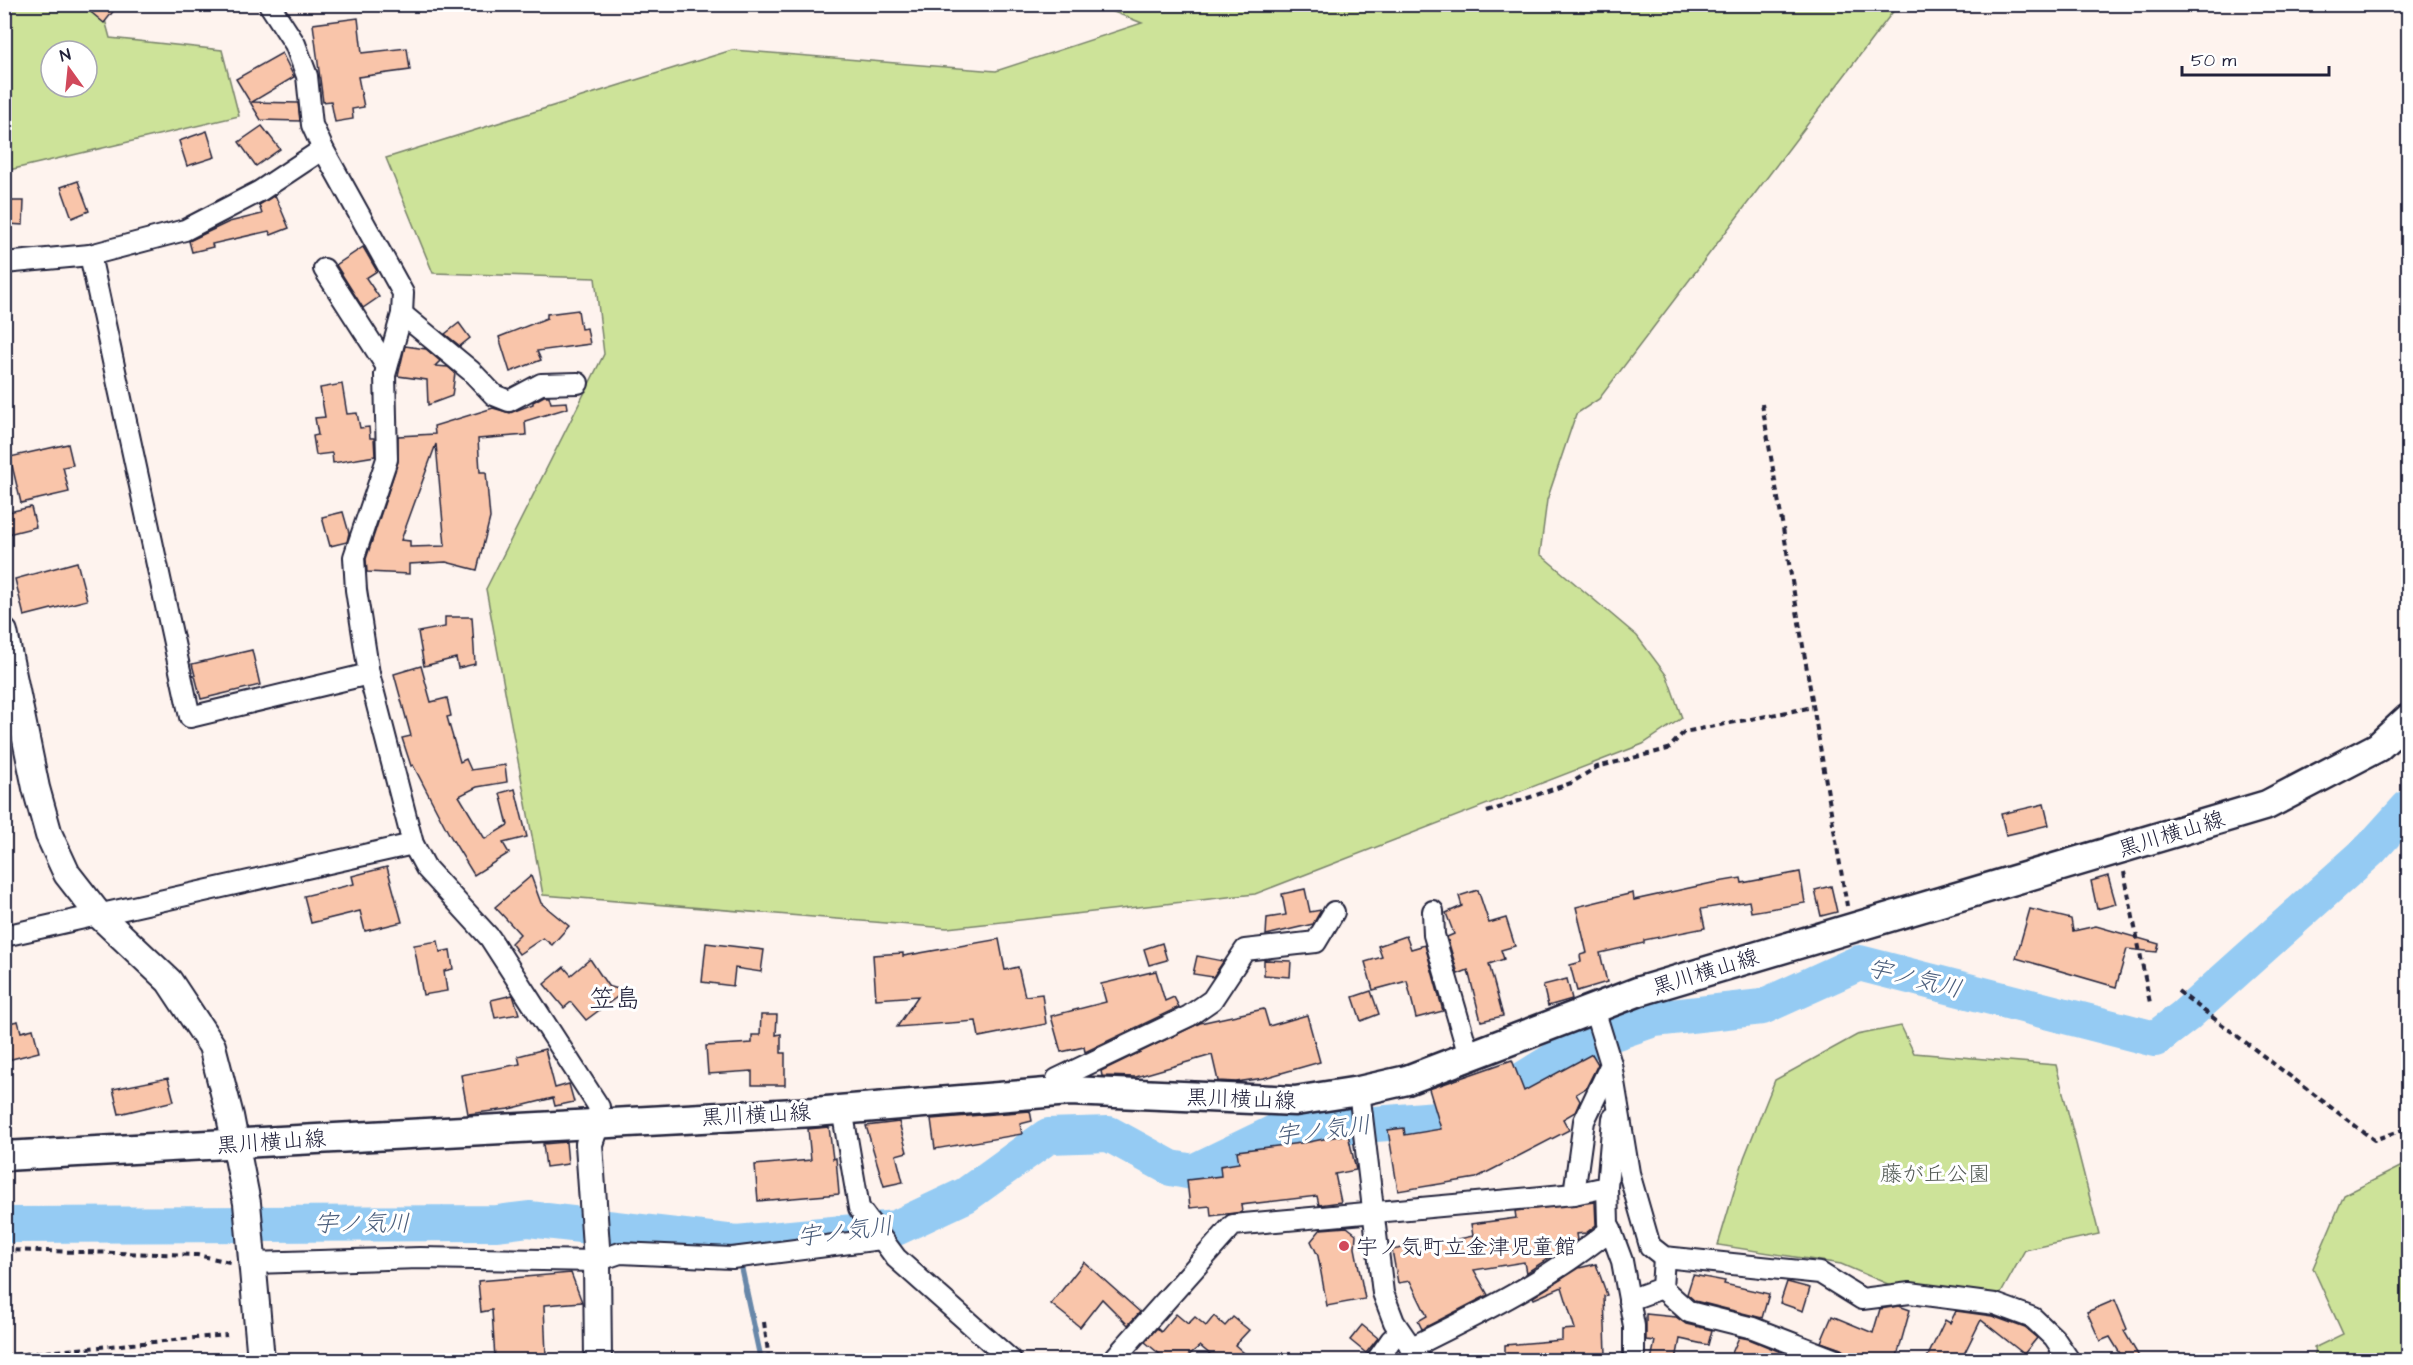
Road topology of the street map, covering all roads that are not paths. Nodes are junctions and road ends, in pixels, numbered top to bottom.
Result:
1 (269, 4) edge
2 (323, 149) junction
3 (90, 255) junction
4 (4, 262) edge
5 (324, 269) dead end
6 (402, 314) junction
7 (387, 367) junction
8 (578, 383) dead end
9 (4, 632) edge
10 (369, 674) junction
11 (2409, 719) edge
12 (413, 844) junction
13 (1433, 911) dead end
14 (1334, 912) dead end
15 (99, 915) junction
16 (4, 936) edge
17 (1596, 1015) junction
18 (1469, 1056) junction
19 (1611, 1064) junction
20 (1615, 1089) junction
21 (1054, 1093) junction
22 (1360, 1101) junction
23 (842, 1109) junction
24 (596, 1123) junction
25 (236, 1144) junction
26 (4, 1156) edge
27 (1607, 1187) junction
28 (1574, 1194) junction
29 (1372, 1211) junction
30 (1611, 1229) junction
31 (879, 1238) junction
32 (596, 1251) junction
33 (1664, 1257) junction
34 (252, 1263) junction
35 (1662, 1288) junction
36 (1629, 1300) junction
37 (1410, 1347) edge
38 (261, 1360) edge
39 (598, 1360) edge
40 (1011, 1360) edge
41 (1113, 1360) edge
42 (1377, 1360) edge
43 (1634, 1360) edge
44 (1836, 1360) edge
45 (2069, 1360) edge

1 - 2 street
2 - 3 street
2 - 6 street
3 - 4 street
3 - 10 street
5 - 7 street
6 - 7 street
6 - 8 street
7 - 10 street
9 - 15 street
10 - 12 street
11 - 17 main road, 黒川横山線
12 - 15 street
12 - 24 street
13 - 18 street
14 - 21 street
15 - 16 street
15 - 25 street
17 - 18 main road, 黒川横山線
17 - 19 street
18 - 22 main road, 黒川横山線
19 - 20 street
19 - 28 street
20 - 27 street
20 - 33 street
21 - 22 main road, 黒川横山線
21 - 23 main road, 黒川横山線
22 - 29 street
23 - 24 main road, 黒川横山線
23 - 31 street
24 - 25 main road, 黒川横山線
24 - 32 street
25 - 26 main road, 黒川横山線
25 - 34 street
27 - 28 street
27 - 30 street
28 - 29 street
29 - 37 street
29 - 41 street
30 - 36 street
30 - 37 street
31 - 32 street
31 - 40 street
32 - 34 street
32 - 39 street
33 - 35 street
33 - 45 street
34 - 38 street
35 - 36 street
35 - 44 street
36 - 43 street
37 - 42 street

